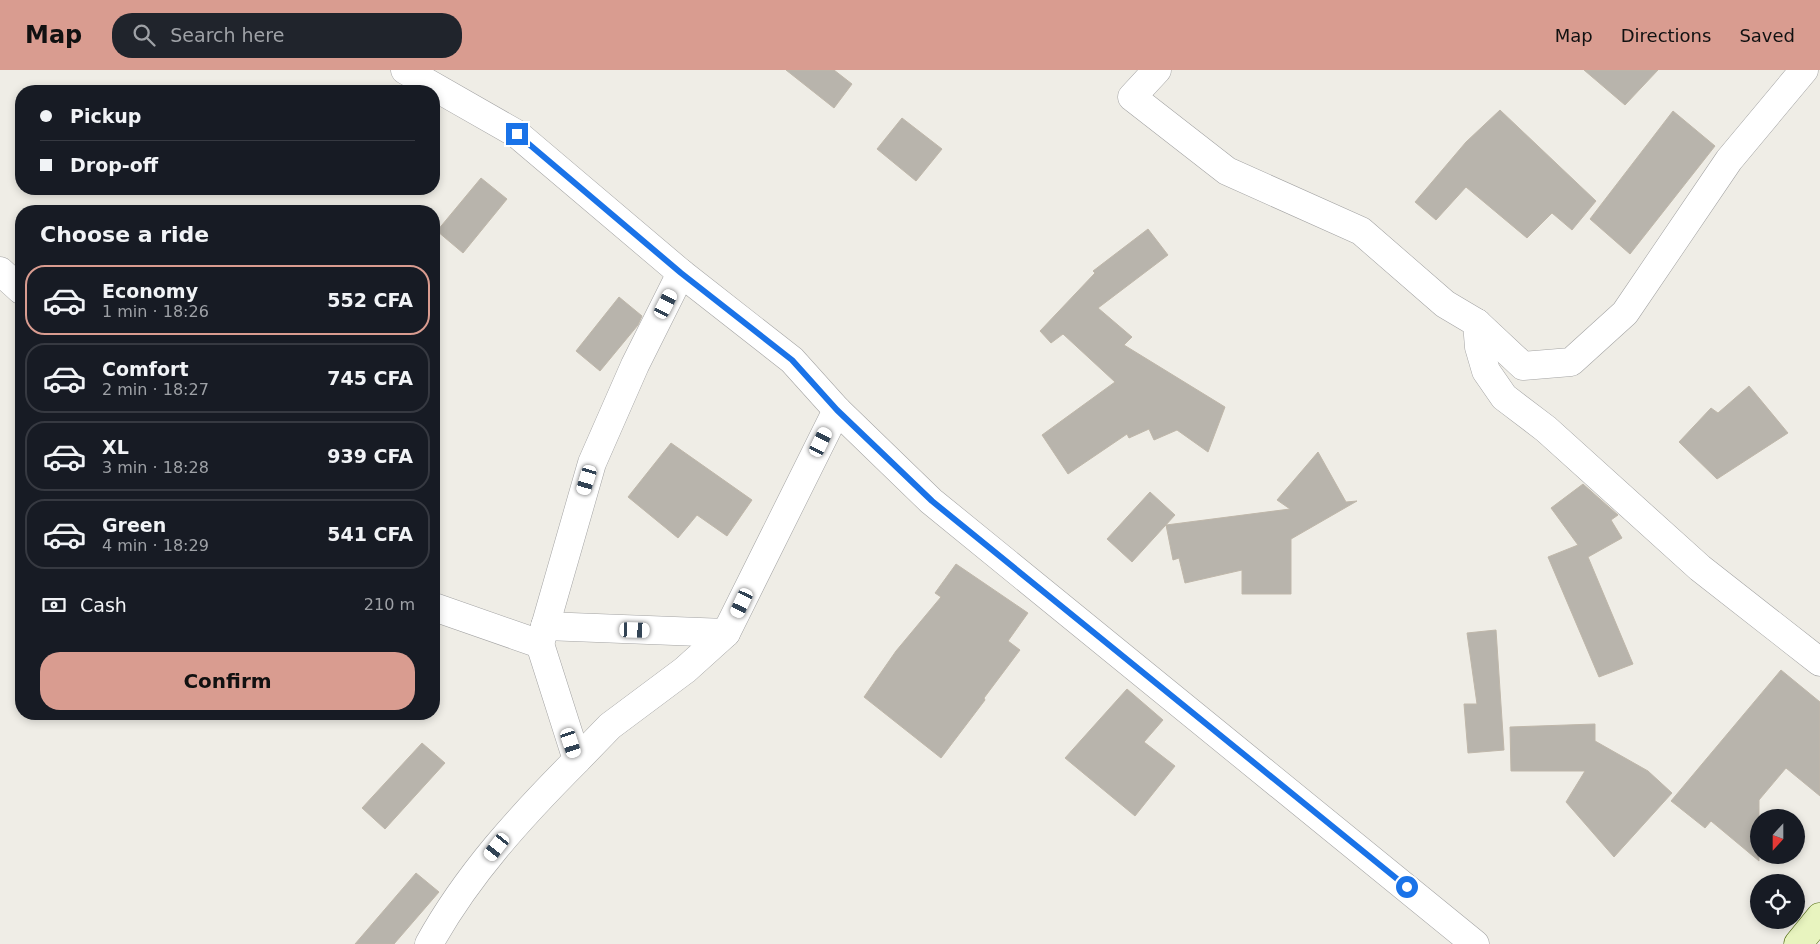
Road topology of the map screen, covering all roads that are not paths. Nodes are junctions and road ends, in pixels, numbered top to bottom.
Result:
1 (405, 70) edge
2 (1157, 70) edge
3 (1804, 70) edge
4 (431, 85) edge
5 (440, 90) edge
6 (0, 271) edge
7 (681, 273) junction
8 (15, 285) edge
9 (1477, 323) junction
10 (837, 410) junction
11 (440, 609) edge
12 (726, 633) junction
13 (542, 635) junction
14 (1820, 662) edge
15 (576, 760) junction
16 (1820, 916) edge
17 (429, 944) edge
18 (1475, 944) edge
19 (1798, 944) edge

1 - 4 street
2 - 9 street
3 - 9 street
5 - 7 street
6 - 8 street
7 - 10 street
7 - 13 street
9 - 14 street
10 - 12 street
10 - 18 street
11 - 13 street
12 - 13 street
12 - 15 street
13 - 15 street
15 - 17 street
16 - 19 street

